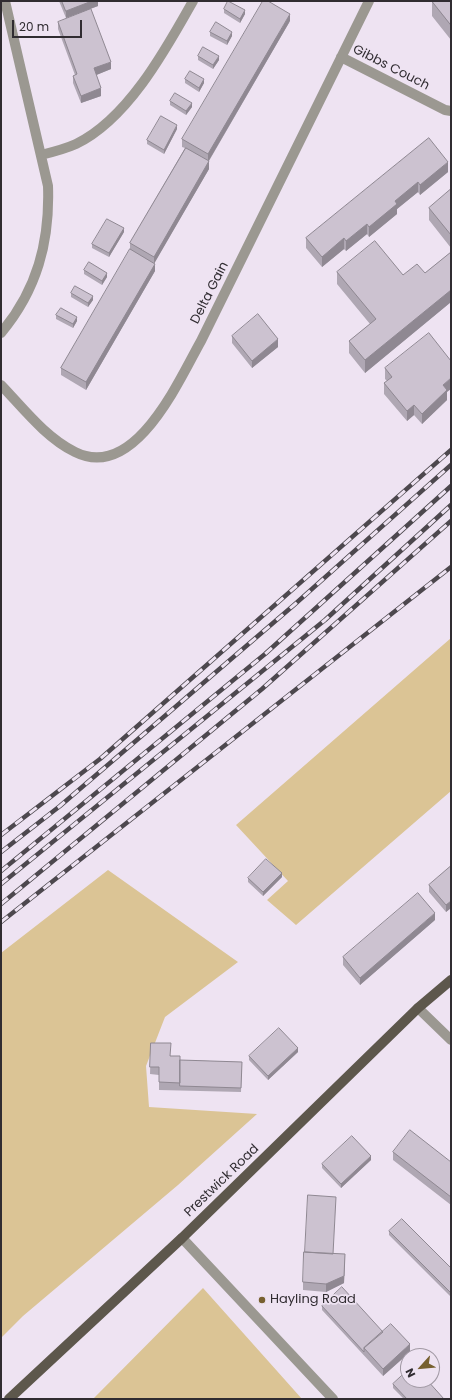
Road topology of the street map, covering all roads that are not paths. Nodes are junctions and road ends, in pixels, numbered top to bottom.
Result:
1 (5, 1) edge
2 (193, 1) edge
3 (369, 1) edge
4 (341, 57) junction
5 (451, 111) edge
6 (41, 155) junction
7 (1, 333) edge
8 (1, 385) edge
9 (451, 980) edge
10 (418, 1008) junction
11 (451, 1040) edge
12 (182, 1238) junction
13 (10, 1399) edge
14 (333, 1399) edge

1 - 6 street
2 - 6 street
3 - 4 street, Delta Gain
4 - 5 street, Gibbs Couch
4 - 8 street, Delta Gain
6 - 7 street
9 - 10 main road, Prestwick Road
10 - 11 street
10 - 12 main road, Prestwick Road
12 - 13 main road, Prestwick Road
12 - 14 street

